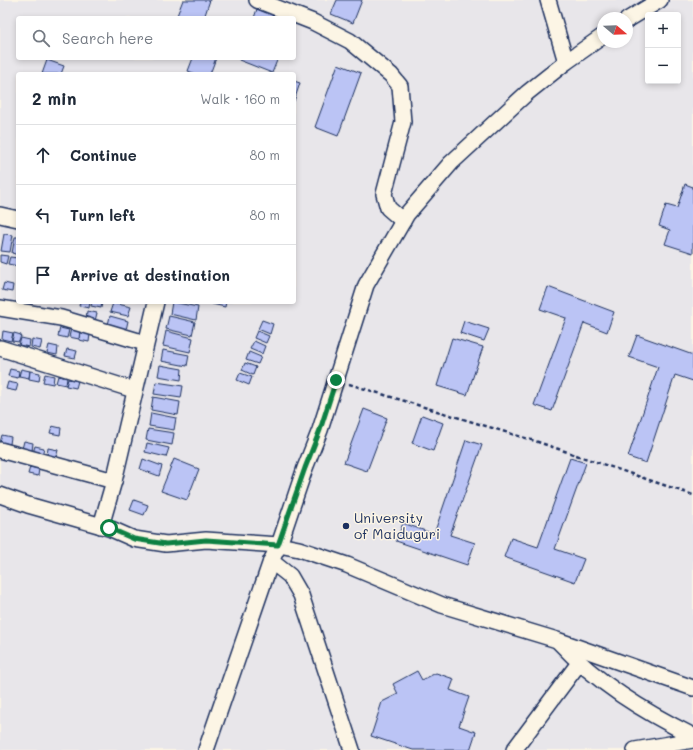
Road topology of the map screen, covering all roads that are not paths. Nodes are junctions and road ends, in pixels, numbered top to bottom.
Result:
1 (257, 0) edge
2 (548, 0) edge
3 (660, 0) edge
4 (633, 16) edge
5 (597, 40) edge
6 (566, 62) junction
7 (0, 215) edge
8 (16, 219) edge
9 (403, 221) junction
10 (155, 304) edge
11 (0, 308) edge
12 (145, 343) junction
13 (0, 348) edge
14 (134, 390) junction
15 (0, 450) edge
16 (114, 481) junction
17 (0, 495) edge
18 (101, 526) junction
19 (278, 545) junction
20 (271, 561) junction
21 (557, 640) junction
22 (579, 663) junction
23 (693, 688) edge
24 (693, 736) edge
25 (693, 740) edge
26 (206, 750) edge
27 (352, 750) edge
28 (514, 750) edge
29 (635, 750) edge

1 - 9 street
2 - 6 street
3 - 4 street
5 - 6 street
6 - 9 street
7 - 8 street
9 - 19 street
10 - 12 street
11 - 12 street
12 - 14 street
13 - 14 street
14 - 16 street
15 - 16 street
16 - 18 street
17 - 18 street
18 - 19 street
19 - 20 street
19 - 21 street
20 - 26 street
20 - 27 street
21 - 22 street
21 - 23 street
22 - 24 street
22 - 28 street
25 - 29 street

